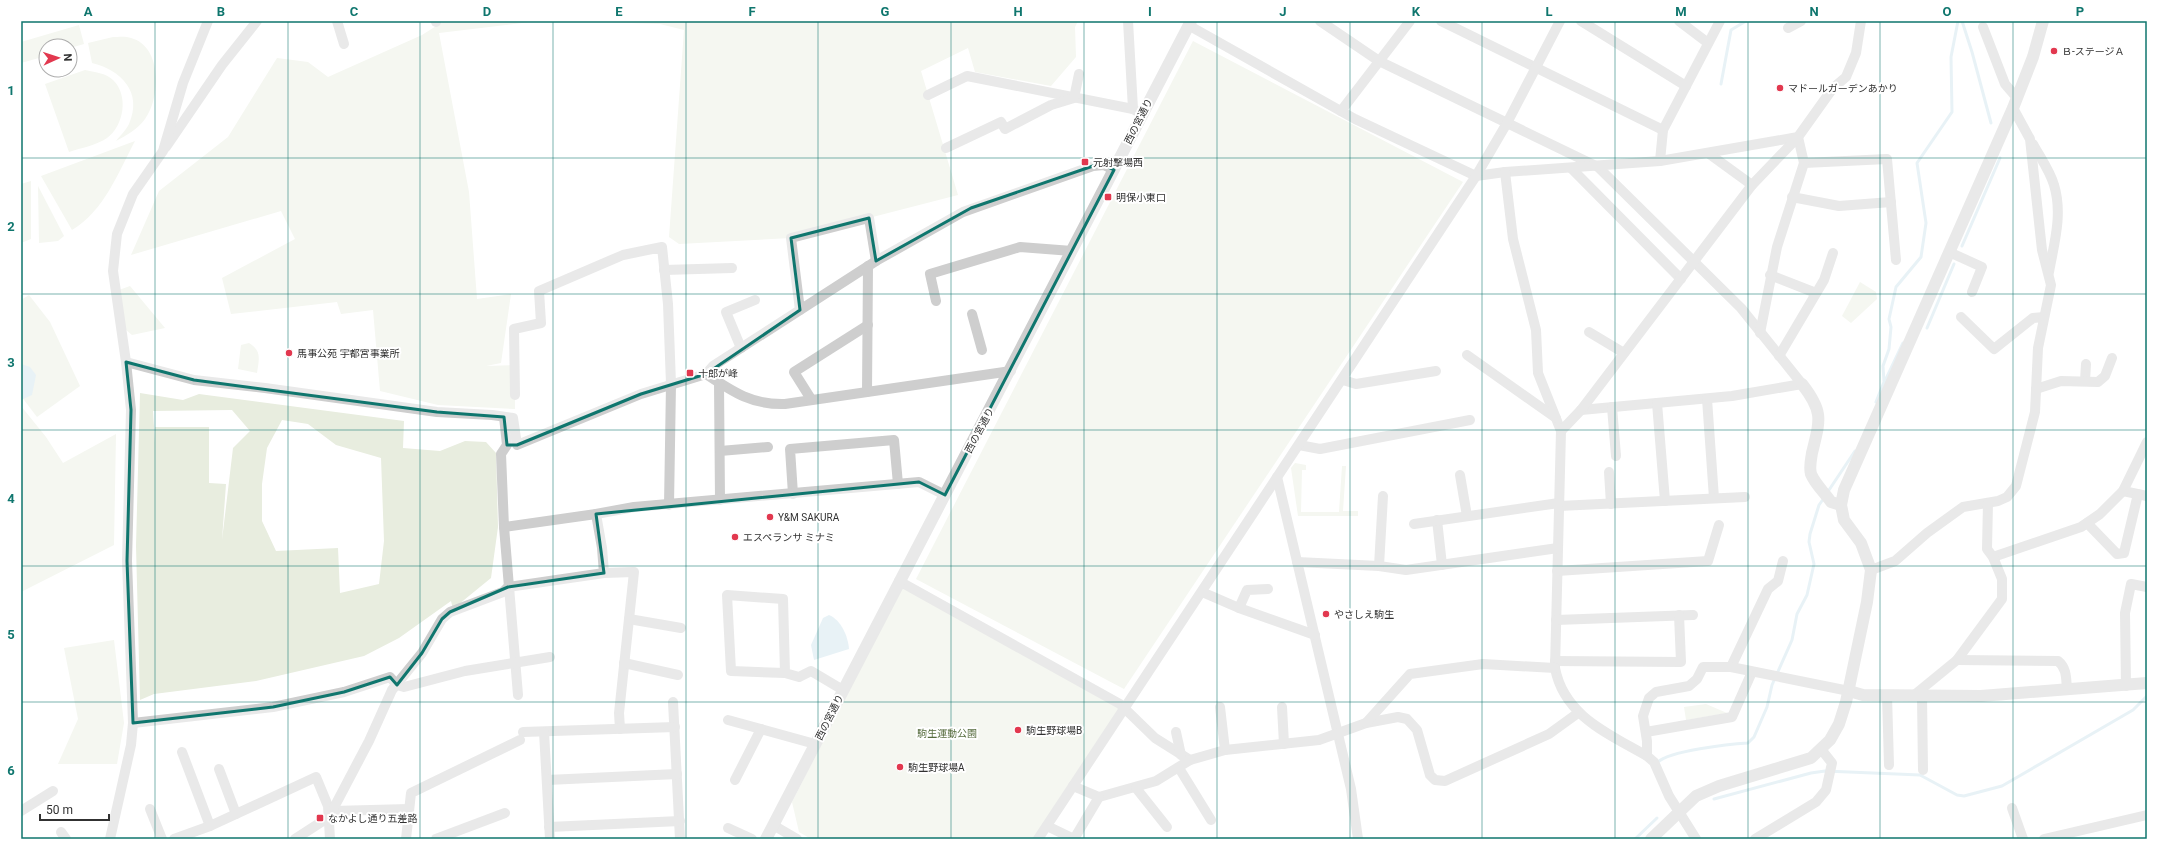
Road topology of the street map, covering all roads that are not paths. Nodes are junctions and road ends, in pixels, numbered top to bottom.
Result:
1 (208, 21) edge
2 (257, 21) edge
3 (337, 21) edge
4 (1128, 21) edge
5 (1320, 21) edge
6 (1410, 21) edge
7 (1441, 21) edge
8 (1560, 21) edge
9 (1581, 21) edge
10 (1679, 21) edge
11 (1720, 21) edge
12 (1801, 21) edge
13 (1860, 21) edge
14 (2043, 21) edge
15 (1189, 23) edge
16 (1983, 27) dead end
17 (1788, 28) dead end
18 (1708, 43) junction
19 (344, 44) dead end
20 (1379, 61) junction
21 (1536, 68) junction
22 (1078, 74) dead end
23 (1686, 86) junction
24 (928, 95) dead end
25 (1074, 98) junction
26 (2015, 103) junction
27 (1137, 111) junction
28 (1341, 111) junction
29 (1507, 123) junction
30 (1663, 130) junction
31 (1798, 137) junction
32 (2030, 139) junction
33 (946, 148) dead end
34 (163, 151) junction
35 (1708, 153) junction
36 (1660, 161) junction
37 (1804, 163) junction
38 (1598, 167) junction
39 (1571, 168) junction
40 (1114, 170) junction
41 (1505, 172) junction
42 (1476, 176) junction
43 (1752, 185) junction
44 (1792, 197) junction
45 (1891, 202) junction
46 (1072, 251) junction
47 (1949, 252) junction
48 (1833, 253) dead end
49 (1896, 260) dead end
50 (1694, 262) junction
51 (872, 264) junction
52 (732, 268) dead end
53 (664, 270) junction
54 (1770, 275) junction
55 (2048, 276) junction
56 (1681, 279) junction
57 (1972, 292) dead end
58 (1816, 293) junction
59 (755, 300) dead end
60 (936, 301) dead end
61 (800, 310) junction
62 (972, 314) dead end
63 (1961, 317) dead end
64 (2044, 317) junction
65 (868, 325) junction
66 (1589, 332) dead end
67 (1760, 333) junction
68 (741, 348) junction
69 (982, 350) dead end
70 (1624, 353) junction
71 (1467, 355) dead end
72 (1779, 356) junction
73 (2112, 358) dead end
74 (126, 362) junction
75 (2086, 364) dead end
76 (1011, 370) junction
77 (1436, 371) dead end
78 (706, 374) junction
79 (1343, 380) junction
80 (2085, 381) junction
81 (719, 383) junction
82 (670, 384) junction
83 (1802, 384) junction
84 (2036, 389) junction
85 (867, 392) junction
86 (515, 395) dead end
87 (812, 399) junction
88 (1707, 399) junction
89 (1657, 403) junction
90 (1612, 407) junction
91 (1581, 410) junction
92 (1556, 418) junction
93 (1470, 420) dead end
94 (1561, 431) junction
95 (2147, 442) edge
96 (512, 445) junction
97 (1299, 445) junction
98 (768, 447) dead end
99 (720, 450) junction
100 (2144, 453) edge
101 (1616, 456) dead end
102 (1609, 472) dead end
103 (1460, 475) dead end
104 (1277, 477) junction
105 (898, 484) junction
106 (2123, 491) junction
107 (794, 494) junction
108 (945, 495) junction
109 (2142, 495) edge
110 (1383, 496) dead end
111 (1745, 497) dead end
112 (1714, 498) junction
113 (720, 500) junction
114 (1665, 501) junction
115 (1988, 503) junction
116 (1611, 504) junction
117 (669, 505) junction
118 (1559, 505) junction
119 (1841, 505) junction
120 (596, 514) junction
121 (1467, 516) junction
122 (1437, 520) junction
123 (2087, 523) junction
124 (1414, 524) dead end
125 (1719, 524) dead end
126 (504, 527) junction
127 (1558, 548) junction
128 (1993, 557) junction
129 (1783, 561) dead end
130 (1297, 562) junction
131 (1442, 565) junction
132 (1379, 566) junction
133 (1871, 570) junction
134 (1557, 571) junction
135 (604, 573) junction
136 (899, 581) junction
137 (508, 587) junction
138 (2147, 587) edge
139 (1268, 589) dead end
140 (1202, 592) junction
141 (1239, 608) junction
142 (1679, 615) junction
143 (1693, 615) dead end
144 (629, 618) junction
145 (1556, 620) junction
146 (681, 628) dead end
147 (1315, 635) junction
148 (550, 657) dead end
149 (1957, 660) junction
150 (515, 663) junction
151 (624, 663) junction
152 (1555, 665) junction
153 (1731, 667) junction
154 (1752, 672) junction
155 (785, 673) junction
156 (678, 675) dead end
157 (2147, 683) edge
158 (397, 685) junction
159 (2126, 686) junction
160 (843, 690) junction
161 (2067, 690) junction
162 (1849, 691) junction
163 (518, 695) dead end
164 (1887, 695) junction
165 (1918, 696) junction
166 (673, 702) dead end
167 (1220, 707) dead end
168 (1282, 707) dead end
169 (1125, 709) junction
170 (1578, 713) junction
171 (728, 720) dead end
172 (133, 723) junction
173 (1366, 723) junction
174 (675, 727) junction
175 (620, 729) junction
176 (761, 729) junction
177 (544, 732) junction
178 (1176, 732) dead end
179 (1646, 732) junction
180 (1338, 734) junction
181 (815, 744) junction
182 (1284, 744) junction
183 (1821, 749) junction
184 (1225, 750) junction
185 (182, 752) dead end
186 (1181, 755) junction
187 (1647, 756) junction
188 (1190, 760) junction
189 (1889, 765) dead end
190 (1179, 768) junction
191 (219, 769) dead end
192 (1923, 770) dead end
193 (677, 774) junction
194 (547, 780) junction
195 (735, 780) dead end
196 (1073, 786) junction
197 (1136, 788) junction
198 (53, 791) dead end
199 (1099, 797) junction
200 (2012, 808) dead end
201 (150, 809) dead end
202 (409, 809) junction
203 (21, 811) edge
204 (1678, 812) junction
205 (505, 813) dead end
206 (236, 814) junction
207 (331, 814) junction
208 (2147, 815) edge
209 (1210, 820) dead end
210 (680, 821) junction
211 (774, 825) junction
212 (210, 826) junction
213 (549, 826) junction
214 (1047, 826) junction
215 (1167, 827) dead end
216 (727, 828) dead end
217 (110, 839) edge
218 (162, 839) edge
219 (174, 839) edge
220 (295, 839) edge
221 (330, 839) edge
222 (406, 839) edge
223 (436, 839) edge
224 (550, 839) edge
225 (680, 839) edge
226 (752, 839) edge
227 (766, 839) edge
228 (797, 839) edge
229 (1038, 839) edge
230 (1074, 839) edge
231 (1358, 839) edge
232 (1650, 839) edge
233 (1696, 839) edge
234 (1755, 839) edge
235 (2023, 839) edge
236 (2044, 839) edge

1 - 34 street
2 - 34 street
3 - 19 street
4 - 27 street
5 - 20 street
6 - 20 street
7 - 21 street
8 - 21 street
9 - 23 street
10 - 18 street
11 - 18 street
12 - 17 street
13 - 31 street
14 - 26 street
15 - 27 street, 西の宮通り
15 - 28 street
16 - 26 street
18 - 23 street
20 - 28 street
20 - 29 street
21 - 29 street
21 - 30 street
22 - 25 street
23 - 30 street
24 - 25 street
25 - 27 street
25 - 33 street
26 - 32 street
26 - 47 street
27 - 40 street, 西の宮通り
28 - 42 street
29 - 38 street
29 - 42 street
30 - 36 street
31 - 35 street
31 - 37 street
31 - 43 street
32 - 55 street
32 - 55 street
34 - 74 street
35 - 36 street
35 - 43 street
36 - 38 street
37 - 44 street
37 - 45 street
38 - 39 street
38 - 50 street
39 - 41 street
39 - 56 street
40 - 46 street, 西の宮通り
40 - 51 street
41 - 42 street
41 - 92 street
42 - 79 street
43 - 50 street
44 - 45 street
44 - 54 street
45 - 49 street
46 - 60 street
46 - 76 street, 西の宮通り
47 - 57 street
47 - 119 street
48 - 58 street
50 - 56 street
50 - 67 street
51 - 61 street
51 - 61 street
51 - 65 street
52 - 53 street
53 - 82 street
53 - 86 street
54 - 58 street
54 - 67 street
55 - 64 street
56 - 70 street
58 - 72 street
59 - 68 street
61 - 68 street
62 - 69 street
63 - 64 street
64 - 84 street
65 - 85 street
65 - 87 street
66 - 70 street
67 - 72 street
68 - 78 street
70 - 91 street
71 - 92 street
72 - 83 street
73 - 80 street
74 - 96 street
74 - 172 street
75 - 80 street
76 - 85 street
76 - 108 street, 西の宮通り
77 - 79 street
78 - 81 street
78 - 82 street
79 - 97 street
80 - 84 street
81 - 87 street
81 - 99 street
82 - 96 street
82 - 117 street
83 - 88 street
83 - 119 street
84 - 115 street
85 - 87 street
88 - 89 street
88 - 112 street
89 - 90 street
89 - 114 street
90 - 91 street
90 - 101 street
91 - 94 street
92 - 94 street
93 - 97 street
94 - 118 street
95 - 100 street
96 - 126 street
97 - 104 street
98 - 99 street
99 - 113 street
100 - 106 street
102 - 116 street
103 - 121 street
104 - 130 street
104 - 140 street
105 - 107 street
105 - 107 street
105 - 108 street
106 - 109 street
106 - 123 street
107 - 113 street
108 - 136 street, 西の宮通り
109 - 123 street
110 - 132 street
111 - 112 street
112 - 114 street
113 - 117 street
114 - 116 street
115 - 128 street
115 - 133 street
116 - 118 street
117 - 120 street
118 - 121 street
118 - 127 street
119 - 133 street
120 - 126 street
120 - 135 street
121 - 122 street
122 - 124 street
122 - 131 street
123 - 128 street
125 - 134 street
126 - 137 street
127 - 131 street
127 - 134 street
128 - 149 street
129 - 153 street
130 - 132 street
130 - 147 street
131 - 132 street
133 - 162 street
134 - 145 street
135 - 137 street
135 - 144 street
136 - 160 street, 西の宮通り
136 - 169 street
137 - 150 street
137 - 158 street
138 - 159 street
139 - 141 street
140 - 141 street
140 - 169 street
141 - 147 street
142 - 143 street
142 - 145 street
142 - 152 street
144 - 146 street
144 - 151 street
145 - 152 street
147 - 180 street
148 - 150 street
149 - 161 street
149 - 165 street
150 - 158 street
150 - 163 street
151 - 156 street
151 - 175 street
152 - 170 street
152 - 173 street
153 - 154 street
153 - 179 street
154 - 162 street
154 - 179 street
155 - 155 street
155 - 160 street
157 - 159 street
158 - 172 street
158 - 207 street
159 - 161 street
160 - 181 street, 西の宮通り
161 - 165 street
162 - 164 street
162 - 183 street
164 - 165 street
164 - 189 street
165 - 192 street
166 - 174 street
167 - 184 street
168 - 182 street
169 - 186 street
169 - 196 street
170 - 173 street
170 - 187 street
171 - 176 street
172 - 217 street
173 - 180 street
174 - 175 street
174 - 193 street
175 - 177 street
176 - 181 street
176 - 195 street
177 - 194 street
177 - 202 street
178 - 186 street
179 - 187 street
180 - 182 street
180 - 231 street
181 - 211 street, 西の宮通り
182 - 184 street
183 - 204 street
183 - 234 street
184 - 188 street
185 - 212 street
186 - 188 street
187 - 204 street
188 - 190 street
190 - 197 street
190 - 209 street
191 - 206 street
193 - 194 street
193 - 210 street
194 - 213 street
196 - 199 street
196 - 214 street
197 - 199 street
197 - 215 street
198 - 203 street
199 - 230 street
200 - 235 street
201 - 218 street
202 - 207 street
202 - 222 street
204 - 232 street
204 - 233 street
205 - 223 street
206 - 207 street
206 - 212 street
207 - 220 street
207 - 221 street
208 - 236 street
210 - 213 street
210 - 225 street
211 - 227 street, 西の宮通り
211 - 228 street
212 - 219 street
213 - 224 street
214 - 229 street
214 - 230 street
216 - 226 street

